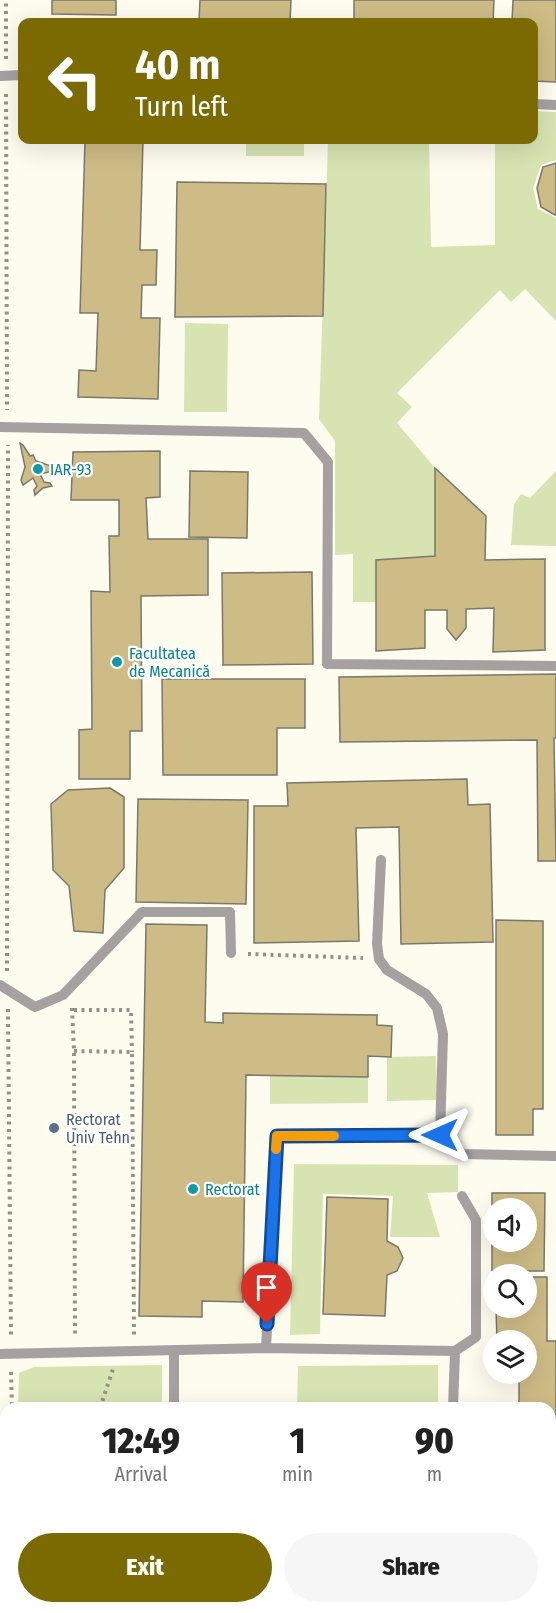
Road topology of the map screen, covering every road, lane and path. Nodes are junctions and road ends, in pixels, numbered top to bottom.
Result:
1 (6, 0) edge
2 (0, 15) edge
3 (6, 15) junction
4 (18, 75) edge
5 (3, 76) edge
6 (538, 104) edge
7 (556, 105) edge
8 (4, 427) edge
9 (556, 666) edge
10 (381, 860) dead end
11 (231, 953) joint
12 (379, 959) junction
13 (4, 988) edge
14 (63, 995) junction
15 (74, 1010) junction
16 (74, 1051) junction
17 (132, 1052) junction
18 (440, 1135) junction
19 (556, 1156) edge
20 (462, 1196) dead end
21 (266, 1347) junction
22 (174, 1350) junction
23 (134, 1351) junction
24 (455, 1351) junction
25 (75, 1352) junction
26 (119, 1352) junction
27 (6, 1354) edge
28 (11, 1402) edge
29 (102, 1402) edge
30 (174, 1402) edge
31 (453, 1402) edge

1 - 3 path
2 - 3 path
3 - 5 path
4 - 5 lane
5 - 8 path
6 - 7 lane
8 - 9 lane
8 - 13 path
10 - 12 lane
11 - 12 path
11 - 14 lane
12 - 18 lane
13 - 14 lane
13 - 27 path
14 - 15 path
15 - 16 path
15 - 17 path
16 - 17 path
16 - 25 path
17 - 23 path
18 - 19 lane
18 - 21 lane
20 - 24 lane
21 - 22 lane
21 - 24 lane
22 - 23 lane
22 - 30 lane
23 - 26 lane
24 - 31 lane
25 - 26 lane
25 - 27 lane
26 - 29 path
27 - 28 path

